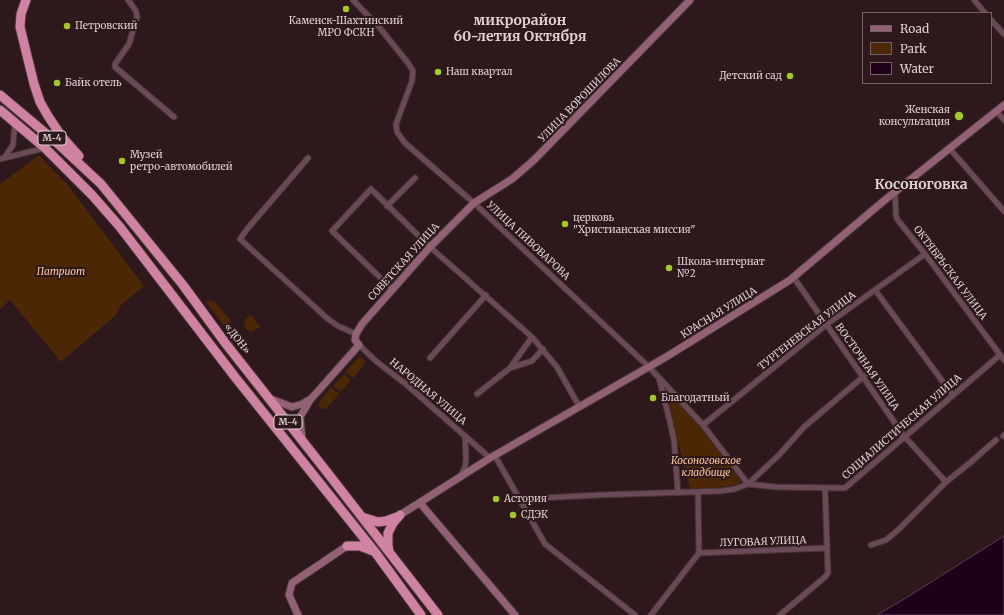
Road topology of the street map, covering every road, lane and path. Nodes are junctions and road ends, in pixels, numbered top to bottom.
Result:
1 (26, 0) edge
2 (128, 0) edge
3 (353, 0) edge
4 (690, 0) edge
5 (974, 0) edge
6 (984, 12) edge
7 (992, 21) edge
8 (1004, 34) edge
9 (0, 95) edge
10 (1004, 105) edge
11 (0, 110) edge
12 (997, 112) junction
13 (174, 118) dead end
14 (1004, 120) edge
15 (15, 122) junction
16 (45, 148) junction
17 (950, 149) junction
18 (2, 158) edge
19 (308, 158) dead end
20 (415, 178) dead end
21 (101, 184) junction
22 (895, 192) junction
23 (474, 203) junction
24 (387, 206) junction
25 (1004, 211) edge
26 (430, 247) junction
27 (925, 254) junction
28 (794, 278) junction
29 (392, 289) junction
30 (875, 290) junction
31 (486, 295) junction
32 (826, 325) junction
33 (532, 337) junction
34 (357, 340) junction
35 (543, 349) junction
36 (1000, 355) junction
37 (430, 358) dead end
38 (1004, 360) edge
39 (649, 367) junction
40 (510, 368) junction
41 (864, 376) junction
42 (658, 377) junction
43 (477, 394) dead end
44 (952, 394) junction
45 (269, 398) junction
46 (311, 399) junction
47 (579, 406) junction
48 (703, 425) junction
49 (904, 436) junction
50 (465, 437) junction
51 (996, 440) dead end
52 (303, 441) junction
53 (493, 457) junction
54 (460, 478) junction
55 (946, 482) junction
56 (748, 484) junction
57 (825, 488) junction
58 (678, 493) junction
59 (698, 493) junction
60 (420, 503) junction
61 (522, 504) junction
62 (400, 515) junction
63 (362, 517) junction
64 (351, 523) junction
65 (871, 545) dead end
66 (347, 546) junction
67 (827, 548) junction
68 (375, 552) junction
69 (699, 553) junction
70 (390, 555) junction
71 (298, 615) edge
72 (421, 615) edge
73 (438, 615) edge
74 (515, 615) edge
75 (635, 615) edge
76 (651, 615) edge
77 (780, 615) edge

1 - 21 highway
2 - 13 street
3 - 23 street, УЛИЦА ПИВОВАРОВА
4 - 23 main road, УЛИЦА ВОРОШИЛОВА
5 - 6 street
7 - 8 street
9 - 21 highway, «ДОН» / М-4
10 - 12 main road, КРАСНАЯ УЛИЦА
11 - 15 highway, М-4
12 - 14 street
12 - 17 main road, КРАСНАЯ УЛИЦА
15 - 16 highway, М-4
15 - 18 street
16 - 18 street
16 - 64 highway, М-4
17 - 22 main road, КРАСНАЯ УЛИЦА
17 - 25 street
19 - 34 street, НАРОДНАЯ УЛИЦА
20 - 24 street
21 - 45 highway, «ДОН» / М-4
22 - 27 street, ОКТЯБРЬСКАЯ УЛИЦА
22 - 28 main road, КРАСНАЯ УЛИЦА
23 - 26 main road, СОВЕТСКАЯ УЛИЦА
23 - 39 street, УЛИЦА ПИВОВАРОВА
24 - 26 street
24 - 29 street
26 - 29 main road, СОВЕТСКАЯ УЛИЦА
26 - 31 street
27 - 30 street, ТУРГЕНЕВСКАЯ УЛИЦА
27 - 36 street, ОКТЯБРЬСКАЯ УЛИЦА
28 - 32 street, ВОСТОЧНАЯ УЛИЦА
28 - 39 main road, КРАСНАЯ УЛИЦА
29 - 34 main road, СОВЕТСКАЯ УЛИЦА
30 - 32 street, ТУРГЕНЕВСКАЯ УЛИЦА
30 - 44 street
31 - 33 street
31 - 37 street
32 - 41 street, ВОСТОЧНАЯ УЛИЦА
32 - 48 street, ТУРГЕНЕВСКАЯ УЛИЦА
33 - 35 street
33 - 40 street
34 - 46 main road, СОВЕТСКАЯ УЛИЦА
34 - 50 street, НАРОДНАЯ УЛИЦА
35 - 40 street
35 - 47 street
36 - 38 street, ОКТЯБРЬСКАЯ УЛИЦА
36 - 44 street, СОЦИАЛИСТИЧЕСКАЯ УЛИЦА
39 - 42 street, УЛИЦА ПИВОВАРОВА
39 - 47 main road, КРАСНАЯ УЛИЦА
40 - 43 street
41 - 49 street, ВОСТОЧНАЯ УЛИЦА
41 - 56 street
42 - 48 street, УЛИЦА ПИВОВАРОВА
42 - 58 street
44 - 49 street, СОЦИАЛИСТИЧЕСКАЯ УЛИЦА
45 - 46 main road, СОВЕТСКАЯ УЛИЦА
45 - 52 highway, «ДОН» / М-4
46 - 52 main road
47 - 53 main road, КРАСНАЯ УЛИЦА
48 - 56 street, УЛИЦА ПИВОВАРОВА
49 - 55 street, ВОСТОЧНАЯ УЛИЦА
49 - 57 street, СОЦИАЛИСТИЧЕСКАЯ УЛИЦА
50 - 53 street, НАРОДНАЯ УЛИЦА
50 - 54 street
51 - 55 street
52 - 63 highway, «ДОН» / М-4
53 - 54 main road, КРАСНАЯ УЛИЦА
53 - 61 street
54 - 60 main road, КРАСНАЯ УЛИЦА
55 - 65 street
56 - 57 street, СОЦИАЛИСТИЧЕСКАЯ УЛИЦА
56 - 59 street, СОЦИАЛИСТИЧЕСКАЯ УЛИЦА
57 - 67 street
58 - 59 street, СОЦИАЛИСТИЧЕСКАЯ УЛИЦА
58 - 61 street, СОЦИАЛИСТИЧЕСКАЯ УЛИЦА
59 - 69 street
60 - 62 main road, КРАСНАЯ УЛИЦА
60 - 74 main road
61 - 75 street
62 - 63 highway
62 - 70 highway
63 - 70 highway, «ДОН» / М-4
64 - 66 highway
64 - 68 highway, М-4
66 - 68 highway
66 - 71 main road
67 - 69 street, ЛУГОВАЯ УЛИЦА
67 - 77 street
68 - 72 highway, М-4
69 - 76 street
70 - 73 highway, «ДОН» / М-4

